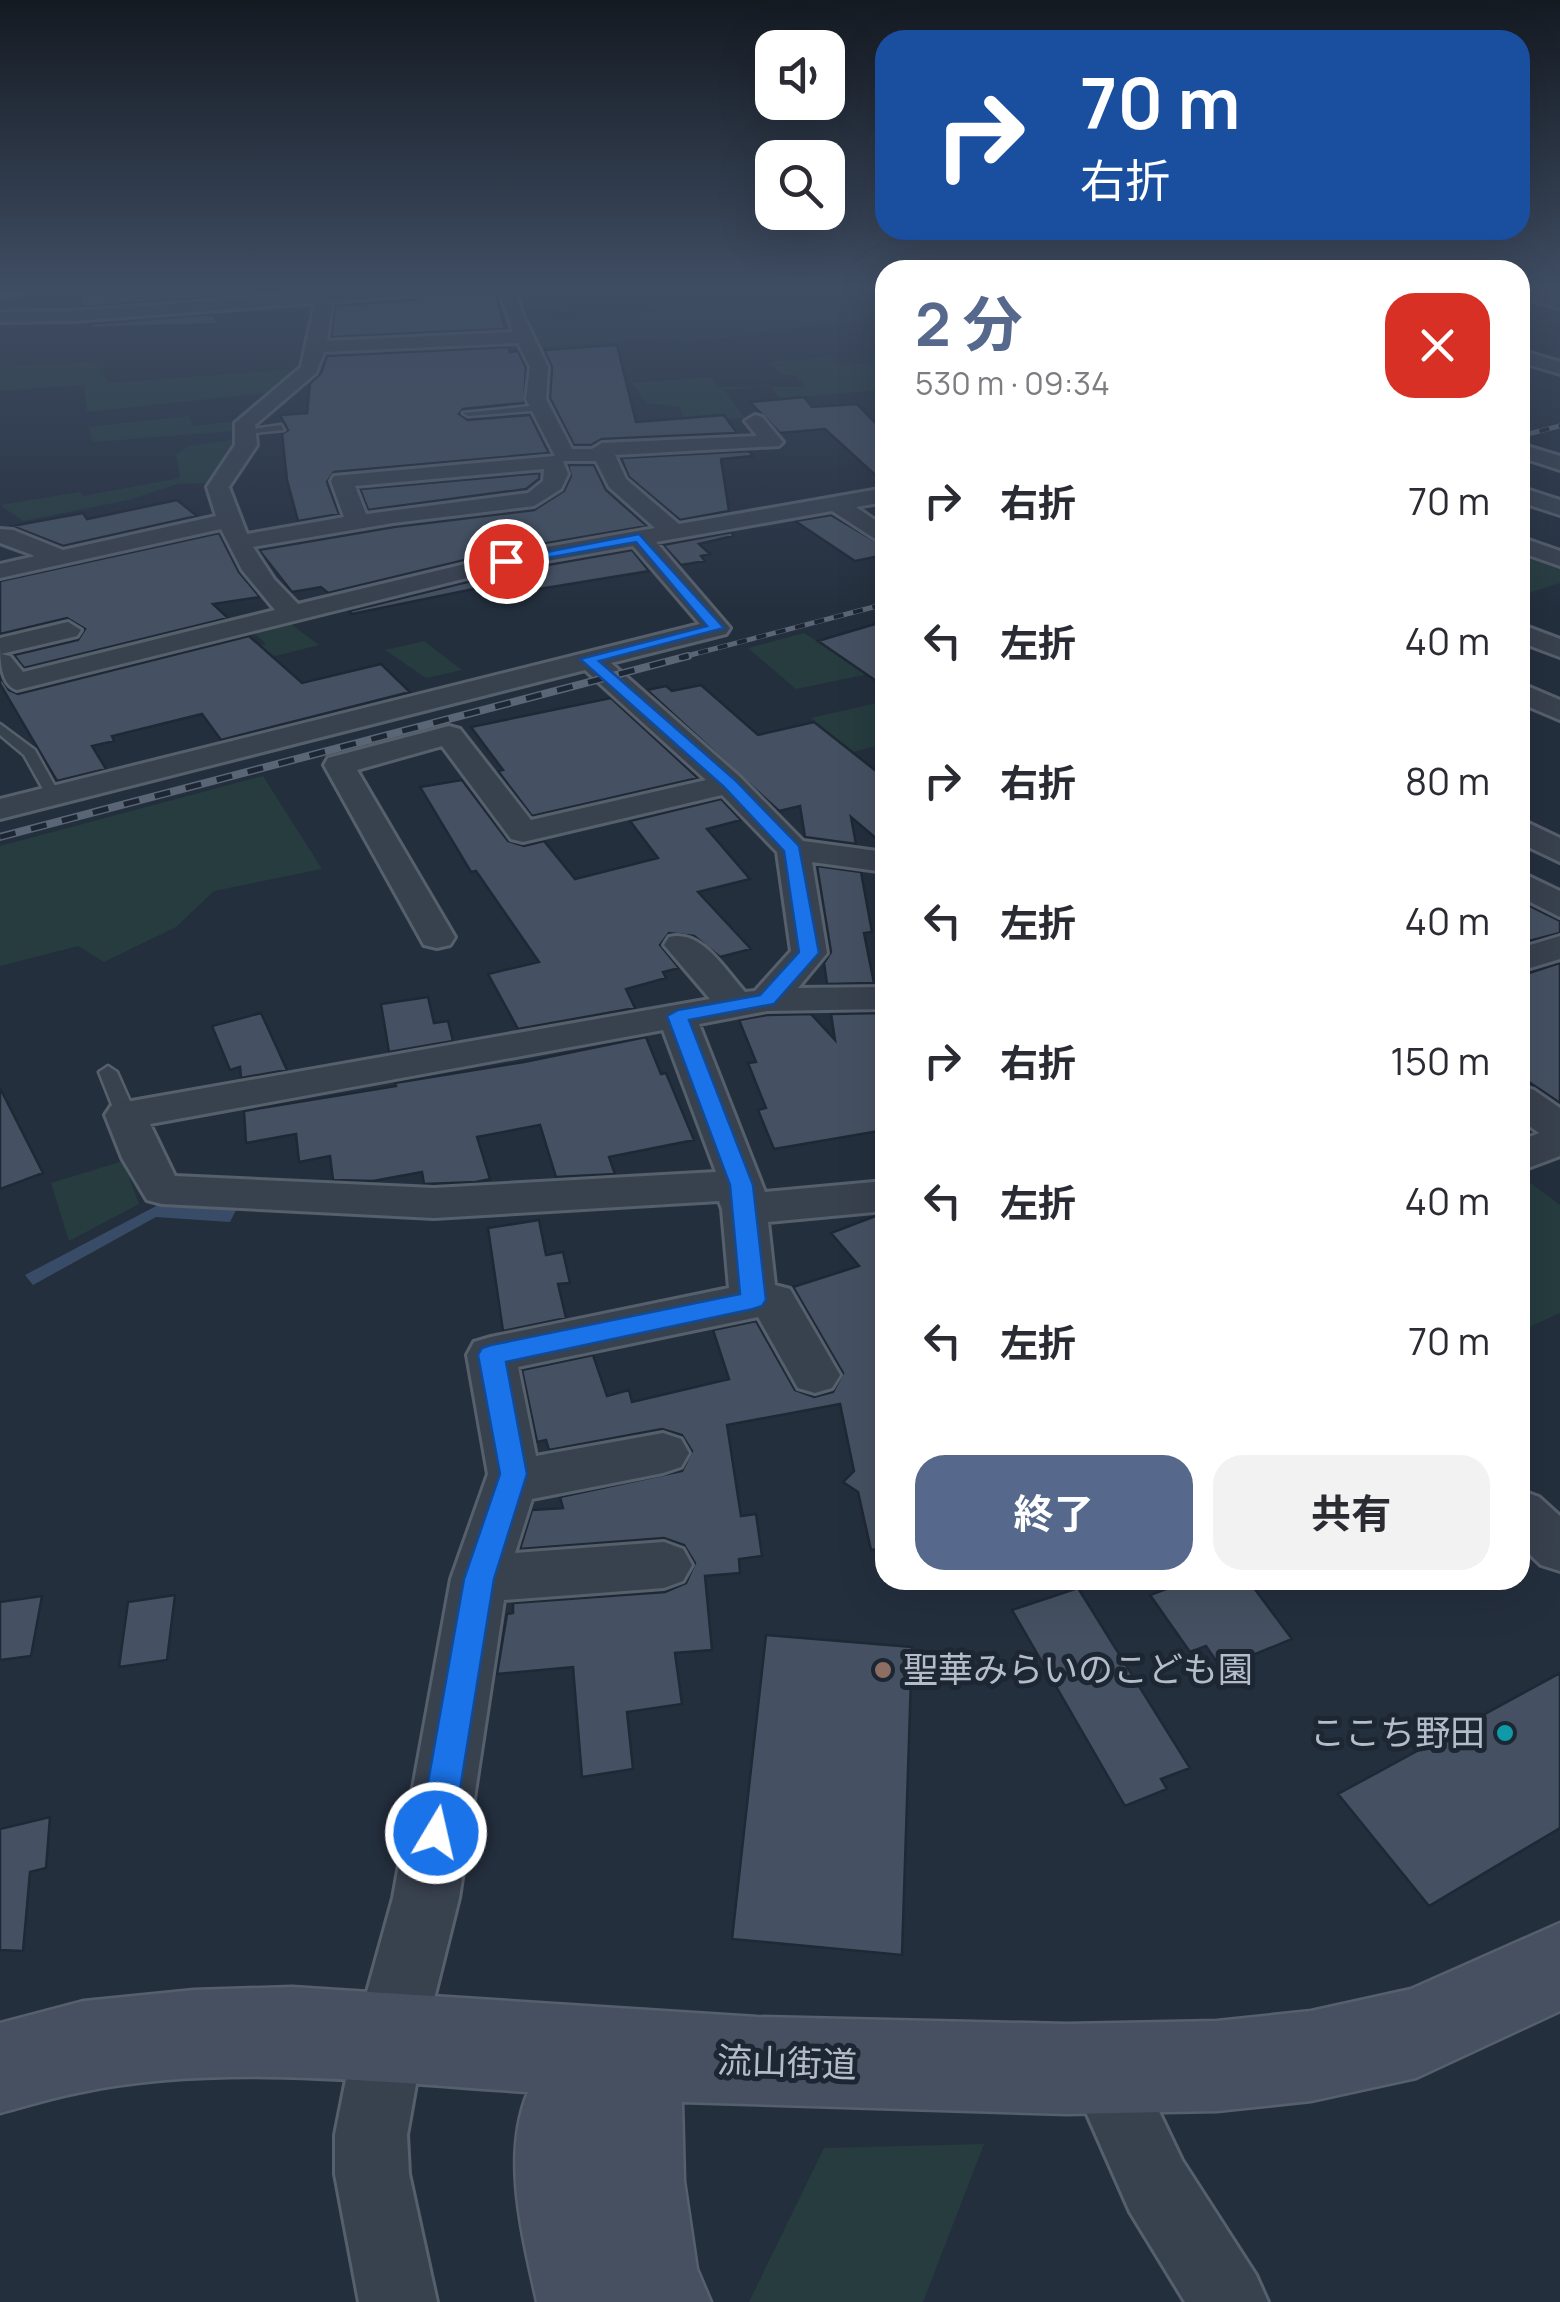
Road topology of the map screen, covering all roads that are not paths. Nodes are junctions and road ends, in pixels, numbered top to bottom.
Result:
1 (276, 397) edge
2 (536, 397) edge
3 (541, 408) junction
4 (468, 413) dead end
5 (754, 421) dead end
6 (280, 428) dead end
7 (243, 431) junction
8 (1560, 437) edge
9 (1530, 446) edge
10 (1530, 452) edge
11 (604, 455) junction
12 (1560, 463) edge
13 (875, 497) edge
14 (1530, 498) edge
15 (837, 504) junction
16 (1560, 508) edge
17 (357, 522) junction
18 (533, 528) junction
19 (232, 531) junction
20 (674, 532) junction
21 (875, 532) edge
22 (0, 536) edge
23 (639, 538) junction
24 (1530, 548) edge
25 (60, 557) junction
26 (1560, 559) edge
27 (0, 571) edge
28 (293, 612) junction
29 (68, 630) dead end
30 (1530, 636) edge
31 (0, 646) edge
32 (1560, 649) edge
33 (588, 659) junction
34 (0, 662) edge
35 (0, 728) edge
36 (730, 784) junction
37 (53, 795) junction
38 (0, 809) edge
39 (1530, 835) edge
40 (793, 850) junction
41 (1560, 854) edge
42 (875, 861) edge
43 (1530, 866) edge
44 (1530, 888) edge
45 (1560, 906) edge
46 (438, 937) dead end
47 (682, 945) dead end
48 (1560, 947) edge
49 (1530, 957) edge
50 (875, 998) edge
51 (752, 1002) junction
52 (678, 1016) junction
53 (108, 1072) dead end
54 (1530, 1106) edge
55 (126, 1115) junction
56 (1560, 1128) edge
57 (1560, 1140) edge
58 (1530, 1154) edge
59 (741, 1193) junction
60 (875, 1197) edge
61 (753, 1300) junction
62 (815, 1375) dead end
63 (663, 1453) dead end
64 (511, 1482) junction
65 (1530, 1521) edge
66 (1560, 1548) edge
67 (664, 1565) dead end
68 (479, 1579) junction
69 (1560, 1966) edge
70 (389, 2039) junction
71 (611, 2056) junction
72 (0, 2068) edge
73 (1102, 2069) junction
74 (398, 2302) edge
75 (588, 2302) edge
76 (661, 2302) edge
77 (1228, 2302) edge

1 - 7 street
2 - 3 street
3 - 4 lane
3 - 11 street
5 - 11 street
6 - 7 lane
7 - 19 street
8 - 9 street
10 - 12 street
11 - 20 street
13 - 15 street
14 - 16 street
15 - 20 street
15 - 21 street
17 - 18 street
17 - 18 street
17 - 19 street
18 - 23 street
18 - 28 street
19 - 25 street
19 - 28 street
20 - 23 street
22 - 25 street
23 - 33 street
24 - 26 street
25 - 27 street
28 - 34 street
29 - 31 street
30 - 32 street
33 - 36 street
33 - 37 street
35 - 37 lane
36 - 40 street
36 - 46 street
37 - 38 street
39 - 41 street
40 - 42 street
40 - 51 street
41 - 43 street
44 - 45 street
47 - 51 street
48 - 49 street
50 - 51 street
51 - 52 street
52 - 55 street
52 - 59 street
53 - 55 lane
54 - 56 street
55 - 59 street
57 - 58 street
59 - 60 street
59 - 61 street
61 - 62 street
61 - 64 street
63 - 64 street
64 - 68 street
65 - 66 street
67 - 68 street
68 - 70 street
69 - 73 street, 流山街道
70 - 71 street, 流山街道
70 - 72 street, 流山街道
70 - 74 street
71 - 73 street, 流山街道
71 - 75 street
71 - 76 street
73 - 77 street

